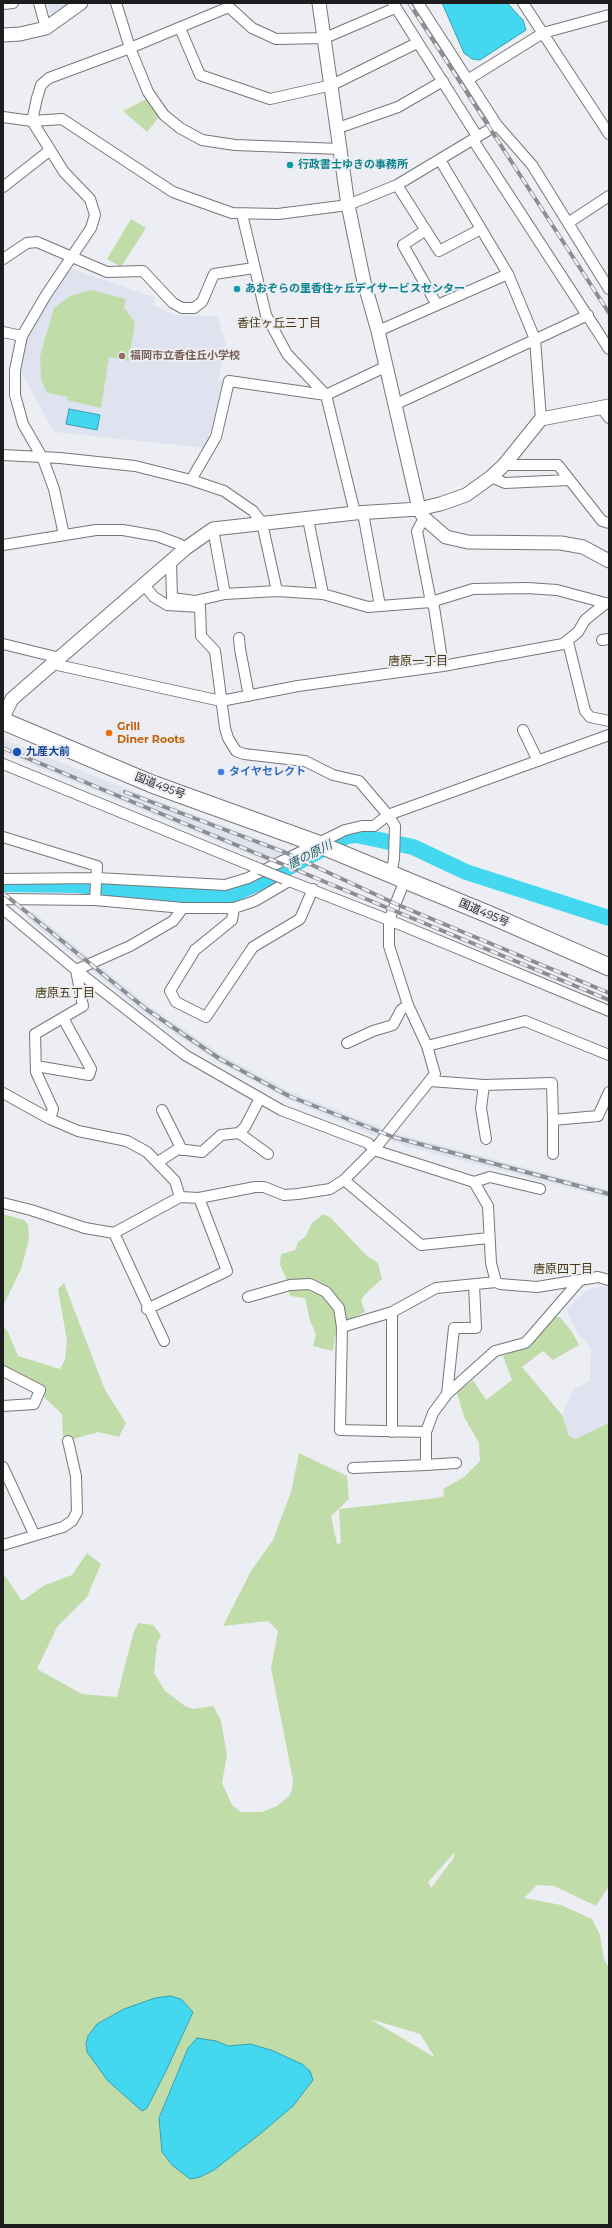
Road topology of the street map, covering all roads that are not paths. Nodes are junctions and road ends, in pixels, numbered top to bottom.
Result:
1 (12, 3) edge
2 (39, 3) edge
3 (81, 3) edge
4 (116, 3) edge
5 (319, 3) edge
6 (418, 3) edge
7 (524, 3) edge
8 (3, 4) edge
9 (228, 5) edge
10 (394, 5) edge
11 (609, 15) edge
12 (46, 28) junction
13 (180, 28) junction
14 (543, 33) junction
15 (3, 35) edge
16 (325, 38) junction
17 (417, 42) junction
18 (130, 48) junction
19 (469, 79) junction
20 (443, 81) junction
21 (332, 85) junction
22 (3, 117) edge
23 (32, 121) junction
24 (497, 125) junction
25 (338, 128) junction
26 (609, 134) edge
27 (475, 138) junction
28 (340, 149) junction
29 (49, 151) junction
30 (440, 160) junction
31 (397, 185) junction
32 (3, 187) edge
33 (609, 196) edge
34 (348, 205) junction
35 (242, 214) junction
36 (568, 223) junction
37 (481, 228) junction
38 (426, 230) junction
39 (71, 256) junction
40 (3, 259) edge
41 (254, 268) junction
42 (508, 274) junction
43 (609, 289) edge
44 (437, 305) junction
45 (588, 314) junction
46 (378, 331) junction
47 (3, 332) edge
48 (22, 336) junction
49 (534, 339) junction
50 (609, 349) edge
51 (385, 367) junction
52 (326, 395) junction
53 (394, 405) junction
54 (606, 410) edge
55 (542, 419) junction
56 (3, 455) edge
57 (44, 458) junction
58 (504, 465) junction
59 (491, 477) junction
60 (191, 480) junction
61 (569, 480) junction
62 (359, 513) junction
63 (421, 514) junction
64 (308, 519) junction
65 (262, 523) junction
66 (609, 523) edge
67 (213, 529) junction
68 (64, 535) junction
69 (3, 545) edge
70 (186, 548) junction
71 (609, 561) edge
72 (171, 562) junction
73 (144, 585) junction
74 (277, 590) junction
75 (225, 594) junction
76 (324, 594) junction
77 (431, 602) junction
78 (607, 603) edge
79 (380, 606) junction
80 (239, 638) dead end
81 (568, 642) junction
82 (3, 644) edge
83 (56, 661) junction
84 (443, 666) junction
85 (249, 696) junction
86 (221, 701) junction
87 (3, 716) edge
88 (609, 721) edge
89 (3, 722) edge
90 (523, 730) dead end
91 (609, 735) edge
92 (538, 761) junction
93 (3, 764) edge
94 (388, 815) junction
95 (3, 837) edge
96 (317, 844) junction
97 (397, 871) junction
98 (3, 880) edge
99 (97, 880) junction
100 (286, 880) junction
101 (313, 889) junction
102 (96, 898) junction
103 (3, 899) edge
104 (183, 908) junction
105 (234, 908) junction
106 (3, 909) edge
107 (389, 920) junction
108 (609, 967) edge
109 (76, 970) junction
110 (408, 1005) junction
111 (609, 1011) edge
112 (63, 1018) junction
113 (347, 1044) dead end
114 (427, 1046) junction
115 (609, 1054) edge
116 (36, 1066) junction
117 (430, 1081) junction
118 (484, 1085) junction
119 (3, 1092) edge
120 (609, 1092) edge
121 (260, 1098) junction
122 (162, 1110) dead end
123 (50, 1119) junction
124 (553, 1120) junction
125 (239, 1133) junction
126 (486, 1139) dead end
127 (182, 1150) junction
128 (374, 1150) junction
129 (268, 1154) dead end
130 (553, 1154) dead end
131 (158, 1162) junction
132 (344, 1180) junction
133 (474, 1182) junction
134 (540, 1189) dead end
135 (180, 1197) junction
136 (199, 1198) junction
137 (3, 1204) edge
138 (114, 1233) junction
139 (489, 1238) junction
140 (580, 1280) junction
141 (609, 1280) edge
142 (496, 1282) junction
143 (474, 1285) junction
144 (248, 1297) dead end
145 (147, 1309) junction
146 (392, 1312) junction
147 (342, 1327) junction
148 (164, 1341) dead end
149 (3, 1371) edge
150 (447, 1394) junction
151 (3, 1406) edge
152 (392, 1432) junction
153 (426, 1432) junction
154 (68, 1441) dead end
155 (456, 1463) dead end
156 (426, 1464) junction
157 (3, 1468) edge
158 (353, 1468) dead end
159 (34, 1534) junction
160 (3, 1544) edge

1 - 8 street
2 - 12 street
3 - 12 street
4 - 18 street
5 - 16 street
6 - 19 street
7 - 14 street
9 - 13 street
9 - 16 street
10 - 16 street
10 - 17 street
11 - 14 street
12 - 15 street
13 - 18 street
13 - 21 street
14 - 19 street
14 - 26 street
16 - 21 street
17 - 20 street
17 - 21 street
18 - 23 street
18 - 28 street
19 - 24 street
20 - 25 street
20 - 27 street
21 - 25 street
22 - 23 street
23 - 29 street
23 - 35 street
24 - 27 street
24 - 36 street
25 - 28 street
27 - 30 street
27 - 45 street
28 - 34 street
29 - 32 street
29 - 39 street
30 - 31 street
30 - 37 street
31 - 34 street
31 - 38 street
33 - 36 street
34 - 35 street
34 - 46 street
35 - 41 street
36 - 43 street
37 - 38 street
37 - 42 street
38 - 44 street
39 - 40 street
39 - 41 street
39 - 48 street
41 - 52 street
42 - 44 street
42 - 49 street
44 - 46 street
45 - 49 street
45 - 50 street
46 - 51 street
47 - 48 street
48 - 57 street
49 - 53 street
49 - 55 street
51 - 52 street
51 - 53 street
52 - 60 street
52 - 62 street
53 - 63 street
54 - 55 street
55 - 58 street
56 - 57 street
57 - 60 street
57 - 68 street
58 - 59 street
58 - 61 street
59 - 61 street
59 - 63 street
60 - 65 street
61 - 66 street
62 - 63 street
62 - 64 street
62 - 79 street
63 - 71 street
63 - 77 street
64 - 65 street
64 - 76 street
65 - 67 street
65 - 74 street
67 - 70 street
67 - 75 street
68 - 69 street
68 - 70 street
70 - 72 street
72 - 73 street
72 - 75 street
73 - 83 street
73 - 86 street
74 - 75 street
74 - 76 street
76 - 79 street
77 - 78 street
77 - 79 street
77 - 84 street
78 - 81 street
80 - 85 street
81 - 84 street
81 - 88 street
82 - 83 street
83 - 86 street
83 - 87 street
84 - 85 street
85 - 86 street
86 - 94 street
89 - 96 highway, 国道495号
90 - 92 street
91 - 92 street
92 - 94 street
93 - 100 street, bridge
94 - 96 street
94 - 97 street
95 - 99 street
96 - 97 highway, 国道495号
96 - 99 street
97 - 107 street
97 - 108 highway, 国道495号
98 - 99 street
99 - 102 street
100 - 101 street
100 - 105 street
101 - 105 street
101 - 107 street
102 - 103 street
102 - 104 street
104 - 105 street
104 - 109 street
106 - 109 street
107 - 110 street
107 - 111 street
109 - 112 street
109 - 121 street
110 - 113 street
110 - 114 street
112 - 116 street
112 - 116 street
114 - 115 street
114 - 117 street
116 - 123 street
117 - 118 street
117 - 128 street
118 - 124 street
118 - 126 street
119 - 123 street
120 - 124 street
121 - 125 street
121 - 128 street
122 - 127 street
123 - 131 street
124 - 130 street
125 - 127 street
125 - 129 street
127 - 131 street
128 - 132 street
128 - 133 street
131 - 135 street
132 - 136 street
132 - 139 street
133 - 134 street
133 - 139 street
135 - 136 street
135 - 138 street
136 - 145 street
137 - 138 street
138 - 145 street
139 - 142 street
140 - 141 street
140 - 142 street
140 - 150 street
142 - 143 street
143 - 146 street
143 - 150 street
144 - 147 street
145 - 148 street
146 - 147 street
146 - 152 street
147 - 152 street
149 - 151 street
150 - 153 street
152 - 153 street
153 - 156 street
154 - 159 street
155 - 156 street
156 - 158 street
157 - 159 street
159 - 160 street

